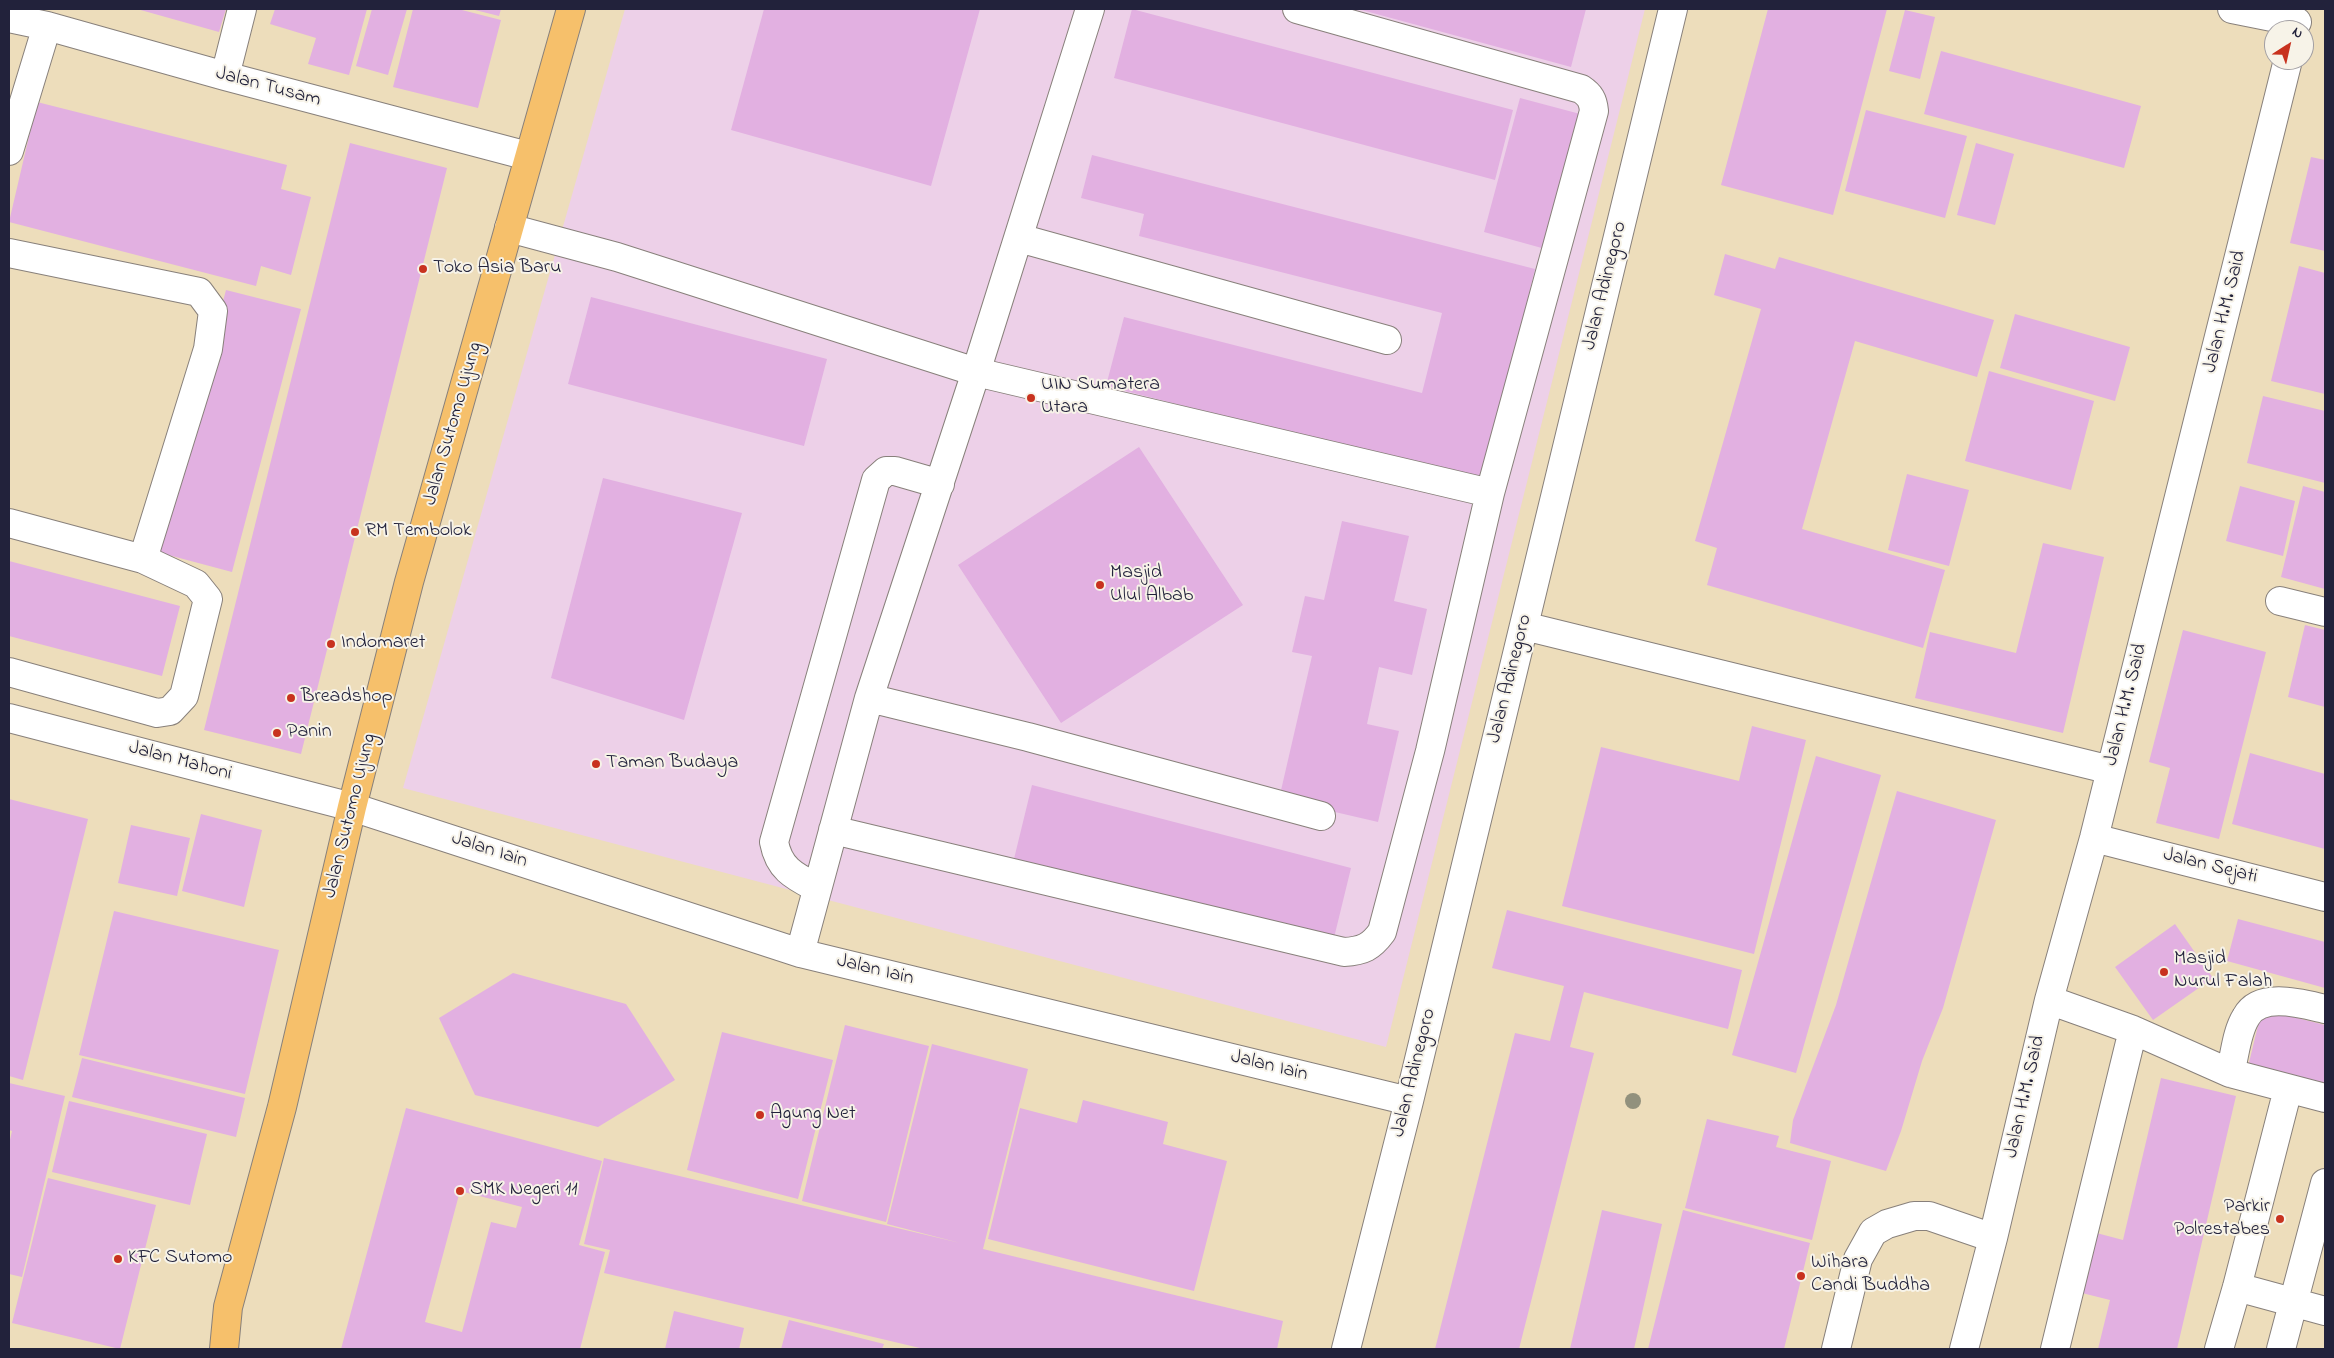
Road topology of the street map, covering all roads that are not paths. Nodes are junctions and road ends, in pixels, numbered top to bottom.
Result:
1 (242, 9) edge
2 (570, 9) edge
3 (1090, 9) edge
4 (1297, 9) edge
5 (1673, 9) edge
6 (2232, 9) edge
7 (9, 18) edge
8 (2298, 20) edge
9 (47, 26) junction
10 (2286, 70) edge
11 (225, 76) junction
12 (9, 151) edge
13 (528, 156) junction
14 (508, 228) junction
15 (1019, 238) junction
16 (9, 253) edge
17 (1387, 340) dead end
18 (976, 372) junction
19 (940, 484) junction
20 (1490, 493) junction
21 (9, 523) edge
22 (143, 558) junction
23 (2280, 601) dead end
24 (2325, 612) edge
25 (1524, 626) junction
26 (9, 672) edge
27 (869, 698) junction
28 (9, 718) edge
29 (2111, 770) junction
30 (352, 807) junction
31 (1321, 816) dead end
32 (833, 830) junction
33 (2094, 838) junction
34 (818, 888) junction
35 (2325, 897) edge
36 (800, 953) junction
37 (2049, 1000) junction
38 (2325, 1009) edge
39 (2133, 1030) junction
40 (2230, 1073) junction
41 (2288, 1089) junction
42 (2325, 1098) edge
43 (1408, 1101) junction
44 (2325, 1184) edge
45 (1993, 1238) junction
46 (2237, 1288) junction
47 (2294, 1302) junction
48 (228, 1308) junction
49 (2325, 1311) edge
50 (205, 1349) edge
51 (224, 1349) edge
52 (1346, 1349) edge
53 (1836, 1349) edge
54 (1964, 1349) edge
55 (2055, 1349) edge
56 (2219, 1349) edge
57 (2281, 1349) edge

1 - 11 street
2 - 13 main road, Jalan Sutomo Ujung
3 - 15 street
4 - 20 street
5 - 25 street, Jalan Adinegoro
6 - 8 street
7 - 9 street, Jalan Tusam
9 - 11 street, Jalan Tusam
9 - 12 street
10 - 29 street, Jalan H.M. Said
11 - 13 street, Jalan Tusam
13 - 14 main road, Jalan Sutomo Ujung
14 - 18 street
14 - 30 main road, Jalan Sutomo Ujung
15 - 17 street
15 - 18 street
16 - 22 street
18 - 19 street
18 - 20 street
19 - 27 street
19 - 34 street
20 - 32 street
21 - 22 street
22 - 26 street
23 - 24 street
25 - 29 street
25 - 43 street, Jalan Adinegoro
27 - 31 street
27 - 32 street
28 - 30 street, Jalan Mahoni
29 - 33 street, Jalan H.M. Said
30 - 36 street, Jalan Iain
30 - 48 main road, Jalan Sutomo Ujung
32 - 34 street
33 - 35 street, Jalan Sejati
33 - 37 street, Jalan H.M. Said
34 - 36 street
36 - 43 street, Jalan Iain
37 - 39 street
37 - 45 street, Jalan H.M. Said
38 - 40 street
39 - 40 street
39 - 55 street
40 - 41 street
41 - 42 street
41 - 46 street
43 - 52 street, Jalan Adinegoro
44 - 47 street
45 - 53 street
45 - 54 street, Jalan H.M. Said
46 - 47 street
46 - 56 street
47 - 49 street
47 - 57 street
48 - 50 main road, Jalan Sutomo Ujung
48 - 51 main road, Jalan Sutomo Ujung

